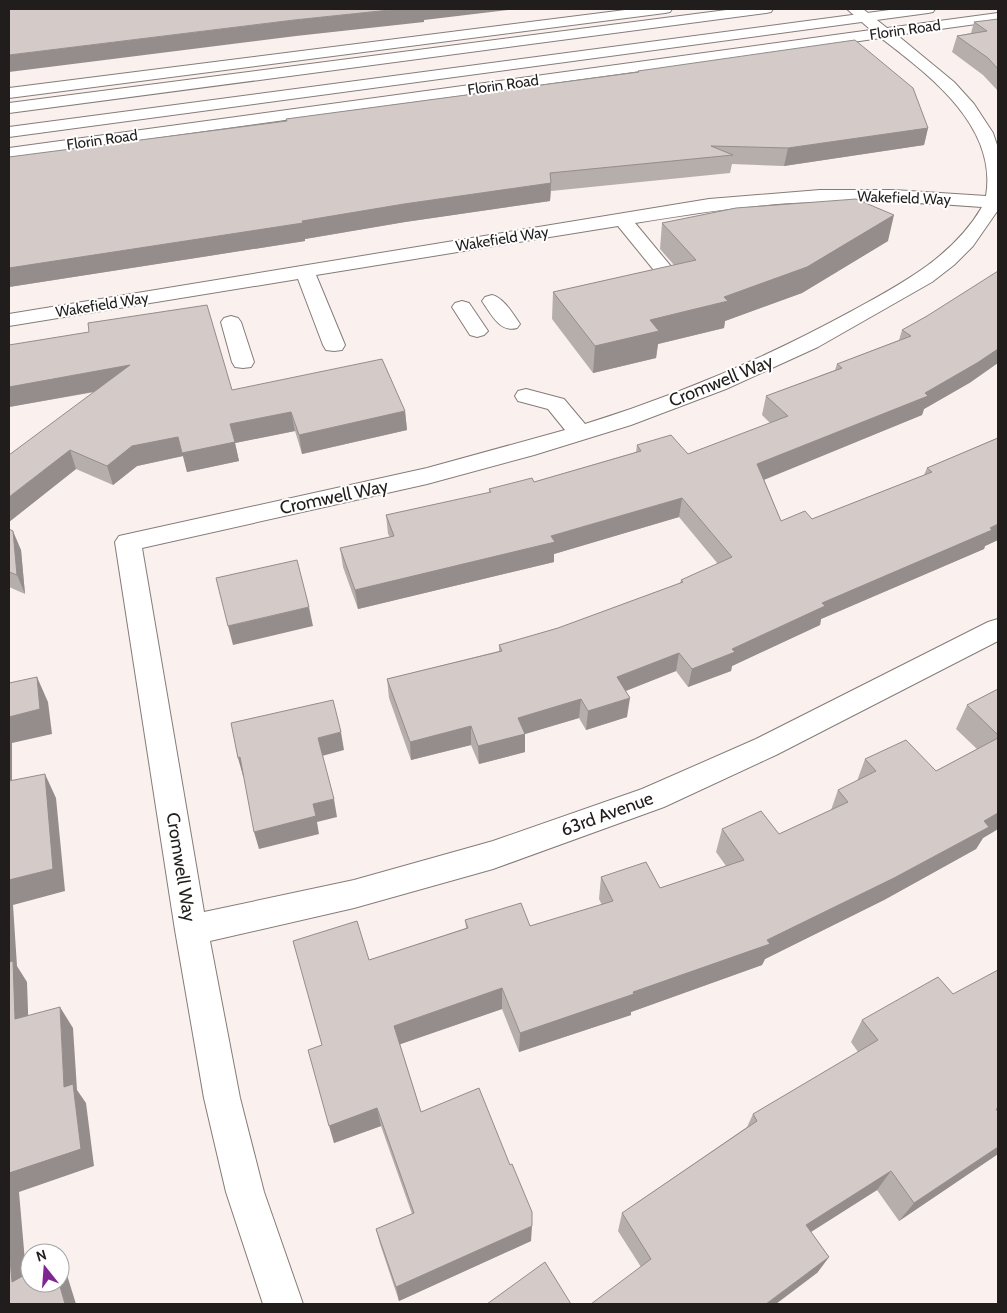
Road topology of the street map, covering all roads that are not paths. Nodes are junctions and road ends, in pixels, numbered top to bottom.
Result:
1 (665, 9) edge
2 (766, 9) edge
3 (928, 9) edge
4 (998, 17) edge
5 (867, 20) edge
6 (9, 93) edge
7 (9, 108) edge
8 (9, 132) edge
9 (9, 153) edge
10 (996, 202) edge
11 (623, 220) junction
12 (664, 270) edge
13 (305, 272) junction
14 (492, 301) dead end
15 (462, 307) dead end
16 (9, 320) edge
17 (231, 322) dead end
18 (510, 324) dead end
19 (478, 331) dead end
20 (334, 345) dead end
21 (243, 362) dead end
22 (526, 396) dead end
23 (580, 433) junction
24 (998, 629) edge
25 (191, 930) junction
26 (283, 1304) edge

1 - 6 street
2 - 7 street
3 - 5 street, Florin Road
4 - 5 street, Florin Road
5 - 8 street, Florin Road
5 - 9 street, Florin Road
5 - 10 street, Cromwell Way
10 - 11 street, Wakefield Way
10 - 23 street, Cromwell Way
11 - 12 street
11 - 13 street, Wakefield Way
13 - 16 street, Wakefield Way
13 - 20 street
14 - 18 street
15 - 19 street
17 - 21 street
22 - 23 street
23 - 25 street, Cromwell Way
24 - 25 street, 63rd Avenue
25 - 26 street, Cromwell Way

